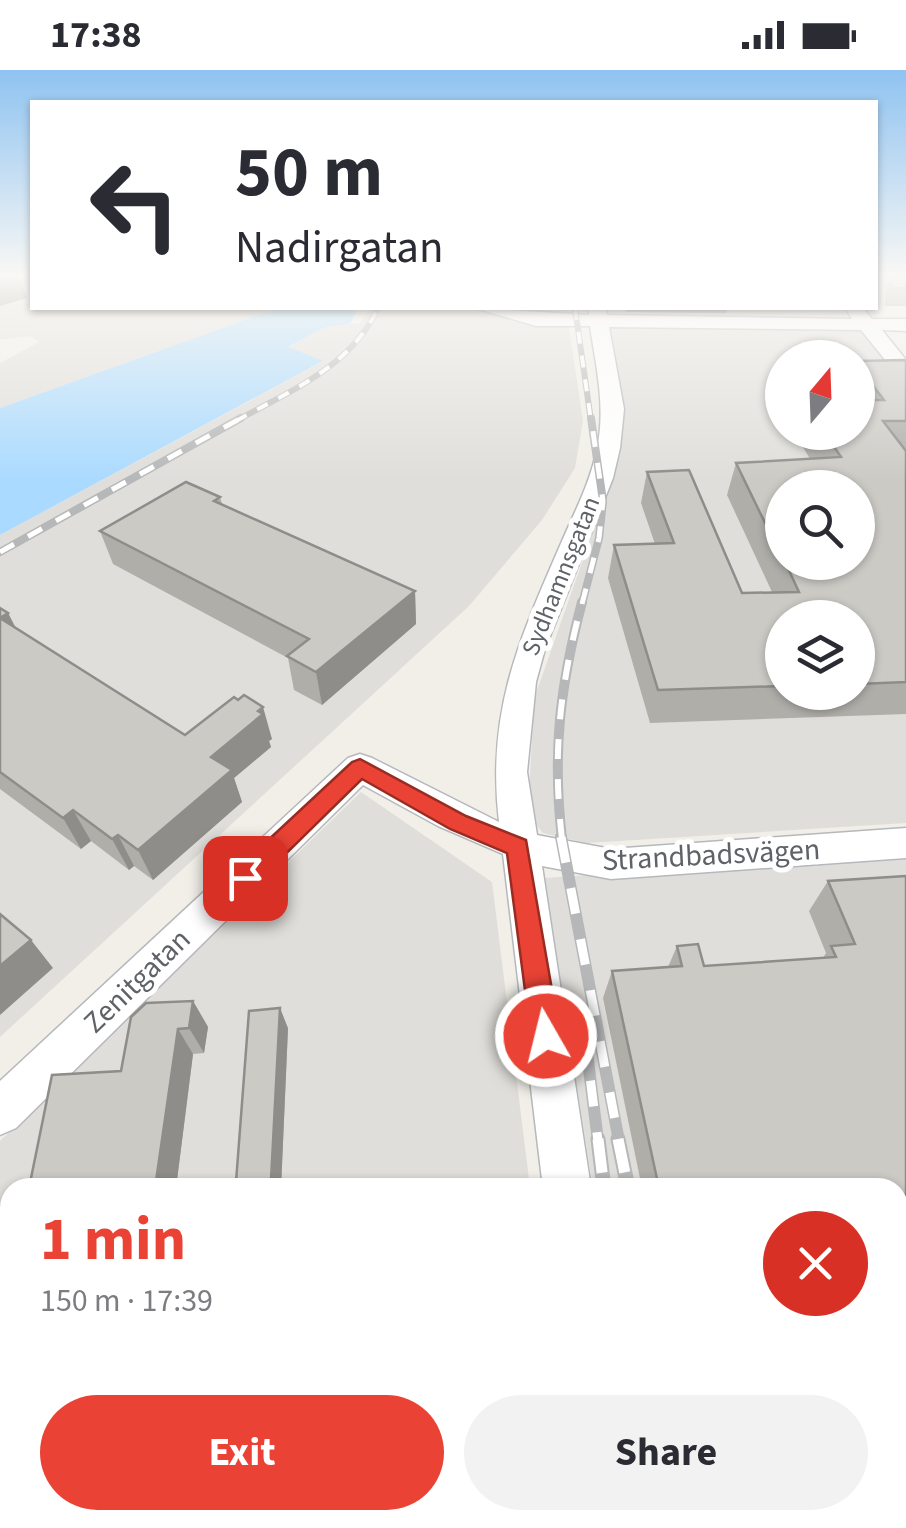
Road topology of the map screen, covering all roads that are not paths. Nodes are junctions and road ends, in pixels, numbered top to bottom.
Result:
1 (604, 345) edge
2 (884, 345) edge
3 (906, 372) edge
4 (360, 768) joint
5 (906, 843) edge
6 (518, 847) junction
7 (0, 1112) edge
8 (566, 1178) edge

1 - 6 street, Sydhamnsgatan
2 - 3 street
4 - 6 street, Strandbadsvägen
4 - 7 street, Zenitgatan
5 - 6 street, Strandbadsvägen
6 - 8 street, Sydhamnsgatan

